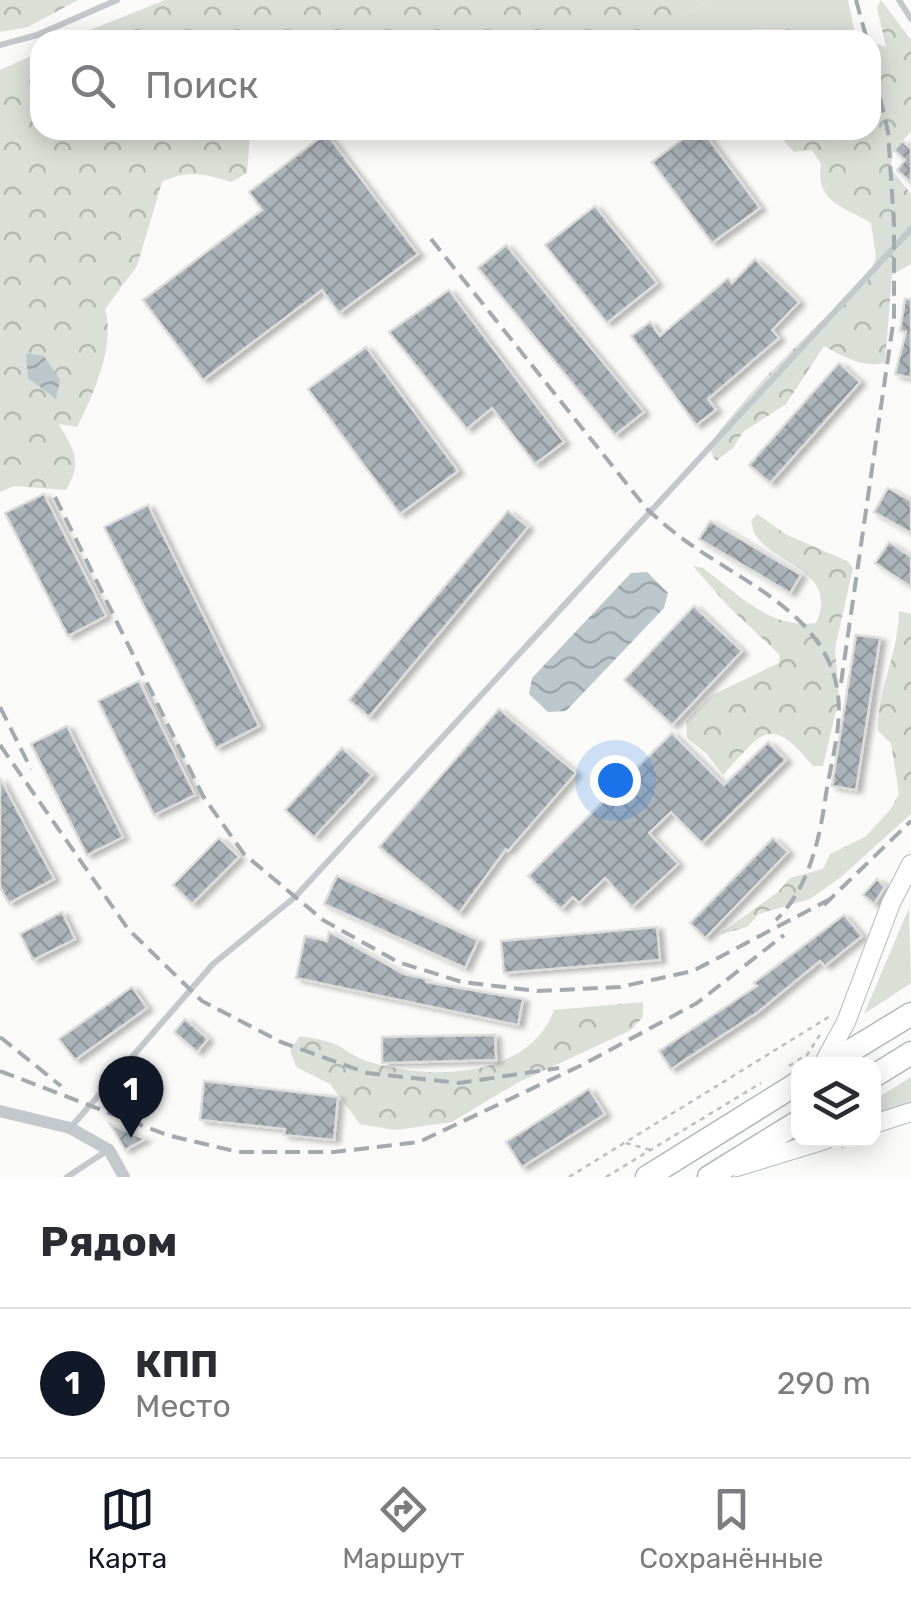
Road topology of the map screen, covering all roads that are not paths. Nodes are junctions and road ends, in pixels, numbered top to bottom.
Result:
1 (117, 0) edge
2 (899, 0) edge
3 (911, 19) edge
4 (50, 30) edge
5 (30, 38) edge
6 (0, 46) edge
7 (911, 228) edge
8 (911, 864) edge
9 (911, 1014) edge
10 (911, 1053) edge
11 (829, 1057) edge
12 (838, 1057) edge
13 (881, 1072) edge
14 (791, 1088) edge
15 (0, 1111) edge
16 (911, 1112) edge
17 (881, 1122) edge
18 (791, 1126) edge
19 (70, 1128) junction
20 (802, 1147) edge
21 (109, 1150) junction
22 (711, 1176) edge
23 (67, 1177) edge
24 (124, 1177) edge
25 (647, 1177) edge

1 - 4 lane
2 - 3 lane
5 - 6 lane
7 - 19 lane
8 - 11 street
9 - 12 highway
10 - 13 highway
14 - 25 highway
15 - 19 street
16 - 17 street
18 - 22 highway
19 - 21 street
20 - 22 street
21 - 23 lane
21 - 24 street

